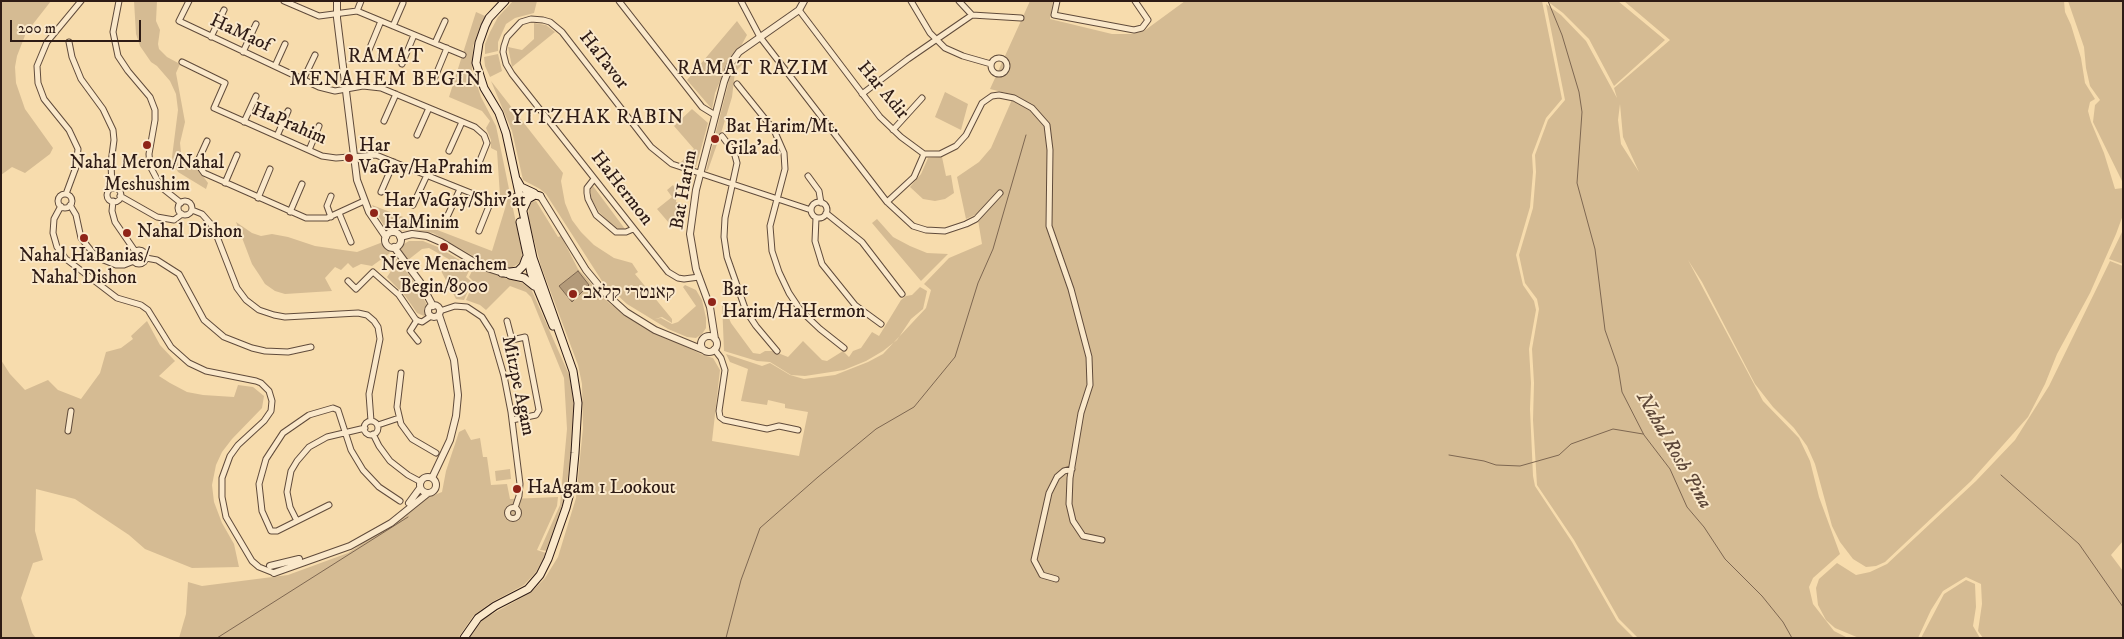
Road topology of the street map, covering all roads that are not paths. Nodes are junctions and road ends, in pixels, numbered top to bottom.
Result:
1 (81, 1) edge
2 (119, 1) edge
3 (189, 1) edge
4 (284, 1) edge
5 (337, 1) edge
6 (361, 1) edge
7 (505, 1) edge
8 (619, 1) edge
9 (741, 1) edge
10 (804, 1) edge
11 (911, 1) edge
12 (959, 1) edge
13 (1057, 1) edge
14 (1135, 1) edge
15 (403, 4) dead end
16 (224, 10) dead end
17 (799, 10) junction
18 (357, 11) junction
19 (337, 14) junction
20 (972, 15) junction
21 (1021, 18) dead end
22 (382, 21) junction
23 (445, 21) dead end
24 (521, 22) joint
25 (256, 24) dead end
26 (393, 26) junction
27 (414, 35) junction
28 (211, 36) junction
29 (760, 37) junction
30 (936, 40) junction
31 (69, 42) dead end
32 (435, 43) junction
33 (285, 44) dead end
34 (447, 48) junction
35 (369, 50) dead end
36 (243, 52) junction
37 (315, 55) dead end
38 (463, 55) dead end
39 (182, 62) dead end
40 (402, 64) dead end
41 (991, 64) dead end
42 (274, 66) junction
43 (435, 77) dead end
44 (303, 80) junction
45 (738, 84) dead end
46 (346, 90) junction
47 (396, 94) junction
48 (862, 94) junction
49 (256, 96) dead end
50 (922, 98) dead end
51 (429, 108) junction
52 (288, 111) dead end
53 (499, 113) junction
54 (715, 115) junction
55 (384, 121) dead end
56 (244, 122) junction
57 (462, 122) junction
58 (319, 126) dead end
59 (893, 130) junction
60 (416, 135) dead end
61 (277, 136) junction
62 (722, 136) dead end
63 (207, 141) dead end
64 (309, 150) junction
65 (449, 151) dead end
66 (924, 154) junction
67 (236, 155) dead end
68 (354, 156) junction
69 (394, 162) junction
70 (479, 163) dead end
71 (270, 169) dead end
72 (700, 174) junction
73 (427, 175) junction
74 (808, 176) dead end
75 (516, 178) junction
76 (594, 179) junction
77 (225, 183) junction
78 (302, 184) dead end
79 (733, 185) junction
80 (112, 188) junction
81 (460, 188) junction
82 (381, 192) dead end
83 (1000, 193) dead end
84 (66, 194) junction
85 (537, 195) junction
86 (120, 196) junction
87 (331, 196) dead end
88 (517, 196) junction
89 (258, 198) junction
90 (777, 199) junction
91 (113, 201) junction
92 (364, 201) junction
93 (887, 202) junction
94 (180, 203) junction
95 (821, 203) junction
96 (70, 205) junction
97 (413, 205) dead end
98 (61, 206) junction
99 (192, 210) junction
100 (811, 210) junction
101 (290, 212) junction
102 (826, 213) junction
103 (182, 214) junction
104 (338, 214) junction
105 (523, 215) junction
106 (331, 217) junction
107 (447, 217) dead end
108 (816, 218) junction
109 (633, 229) junction
110 (479, 231) dead end
111 (386, 237) junction
112 (400, 237) junction
113 (351, 242) dead end
114 (394, 248) junction
115 (526, 250) junction
116 (136, 251) junction
117 (146, 258) junction
118 (134, 261) junction
119 (533, 271) junction
120 (502, 273) junction
121 (510, 275) junction
122 (699, 277) junction
123 (348, 281) dead end
124 (902, 294) dead end
125 (541, 299) junction
126 (433, 306) junction
127 (439, 313) junction
128 (431, 316) junction
129 (417, 320) junction
130 (712, 320) junction
131 (507, 321) dead end
132 (881, 324) dead end
133 (705, 338) junction
134 (715, 339) junction
135 (418, 342) dead end
136 (686, 343) junction
137 (311, 347) dead end
138 (844, 348) dead end
139 (714, 349) junction
140 (706, 351) junction
141 (777, 351) dead end
142 (401, 372) dead end
143 (577, 397) junction
144 (71, 412) dead end
145 (399, 418) junction
146 (512, 420) junction
147 (371, 421) junction
148 (378, 425) junction
149 (365, 428) junction
150 (798, 430) dead end
151 (68, 431) dead end
152 (345, 433) junction
153 (374, 434) junction
154 (436, 453) dead end
155 (1072, 469) junction
156 (432, 478) junction
157 (421, 485) junction
158 (427, 494) junction
159 (400, 501) dead end
160 (329, 505) dead end
161 (515, 508) dead end
162 (297, 521) junction
163 (1102, 540) dead end
164 (270, 566) joint
165 (259, 567) junction
166 (274, 573) joint
167 (1056, 579) dead end
168 (464, 638) edge

1 - 84 street
2 - 94 street
3 - 28 street, HaMaof
4 - 19 street
5 - 19 street
6 - 18 street
7 - 53 main road
8 - 54 street
9 - 29 street
10 - 17 street
11 - 30 street
12 - 20 street
13 - 14 street
15 - 26 street
16 - 28 street
17 - 29 street, Bat Harim
17 - 48 street, Har Adir
18 - 19 street
18 - 22 street
19 - 46 street
20 - 21 street
20 - 30 street
22 - 26 street
22 - 35 street
23 - 32 street
24 - 72 street, HaTavor
24 - 76 street, HaHermon
25 - 36 street
26 - 27 street
27 - 32 street
27 - 40 street
28 - 36 street, HaMaof
29 - 54 street, Bat Harim
29 - 93 street
30 - 41 street
30 - 48 street
31 - 80 street
32 - 34 street
33 - 42 street
34 - 38 street
34 - 43 street
36 - 42 street, HaMaof
37 - 44 street
39 - 56 street, HaPrahim
42 - 44 street, HaMaof
44 - 46 street, HaMaof
45 - 90 street
46 - 47 street, HaMaof
46 - 68 street
47 - 51 street, HaMaof
47 - 55 street
48 - 59 street, Har Adir
49 - 56 street
50 - 59 street
51 - 57 street, HaMaof
51 - 60 street
52 - 61 street
53 - 75 main road
53 - 88 main road
54 - 72 street, Bat Harim
56 - 61 street, HaPrahim
57 - 65 street
57 - 70 street, HaMaof
58 - 64 street
59 - 66 street, Har Adir
61 - 64 street, HaPrahim
62 - 79 street
63 - 77 street
64 - 68 street, HaPrahim
66 - 93 street
66 - 155 street
67 - 77 street
68 - 69 street, HaPrahim
68 - 92 street
69 - 73 street, HaPrahim
69 - 82 street
71 - 89 street
72 - 79 street, HaTavor
72 - 122 street, Bat Harim
73 - 81 street, HaPrahim
73 - 97 street
74 - 95 street
75 - 85 main road
75 - 88 main road
76 - 109 street, HaHermon
76 - 109 street
77 - 89 street
78 - 101 street
79 - 90 street, HaTavor
79 - 141 street
80 - 86 street
80 - 91 street
81 - 107 street
81 - 110 street, HaPrahim
83 - 93 street
84 - 96 street
84 - 98 street
85 - 88 street
85 - 105 main road
85 - 136 street
86 - 91 street
86 - 103 street
87 - 106 street
88 - 105 main road
88 - 115 main road
89 - 101 street
90 - 100 street, HaTavor
90 - 138 street
91 - 116 street
92 - 104 street
92 - 111 street
94 - 99 street
94 - 103 street
95 - 100 street
95 - 102 street
96 - 98 street
96 - 118 street
98 - 165 street
99 - 103 street
99 - 147 street
100 - 108 street
101 - 106 street
102 - 108 street
102 - 124 street
104 - 106 street
104 - 113 street
105 - 119 main road
108 - 132 street
109 - 122 street, HaHermon
111 - 112 street
111 - 114 street
112 - 114 street
112 - 120 street
114 - 126 street
115 - 119 main road
115 - 120 main road
116 - 117 street
116 - 118 street
117 - 118 street
117 - 137 street
119 - 121 street
119 - 125 main road
119 - 143 main road
120 - 121 street
121 - 125 main road
122 - 130 street, Bat Harim
123 - 129 street
125 - 143 main road
126 - 127 street
126 - 128 street
127 - 128 street
127 - 146 street, Mitzpe Agam
127 - 156 street
128 - 129 street
129 - 135 street
130 - 133 street
130 - 134 street, Bat Harim
131 - 146 street
133 - 134 street
133 - 136 street
133 - 140 street
134 - 139 street
136 - 140 street
139 - 140 street
139 - 150 street
142 - 145 street
143 - 168 main road
144 - 151 street
145 - 148 street
145 - 154 street
146 - 161 street, Mitzpe Agam
147 - 148 street
147 - 149 street
148 - 153 street
149 - 152 street
149 - 153 street
152 - 159 street
152 - 162 street
152 - 162 street
153 - 157 street
155 - 163 street
155 - 167 street
156 - 157 street
156 - 158 street
157 - 158 street
157 - 164 street
158 - 166 street
160 - 162 street
164 - 165 street
165 - 166 street

